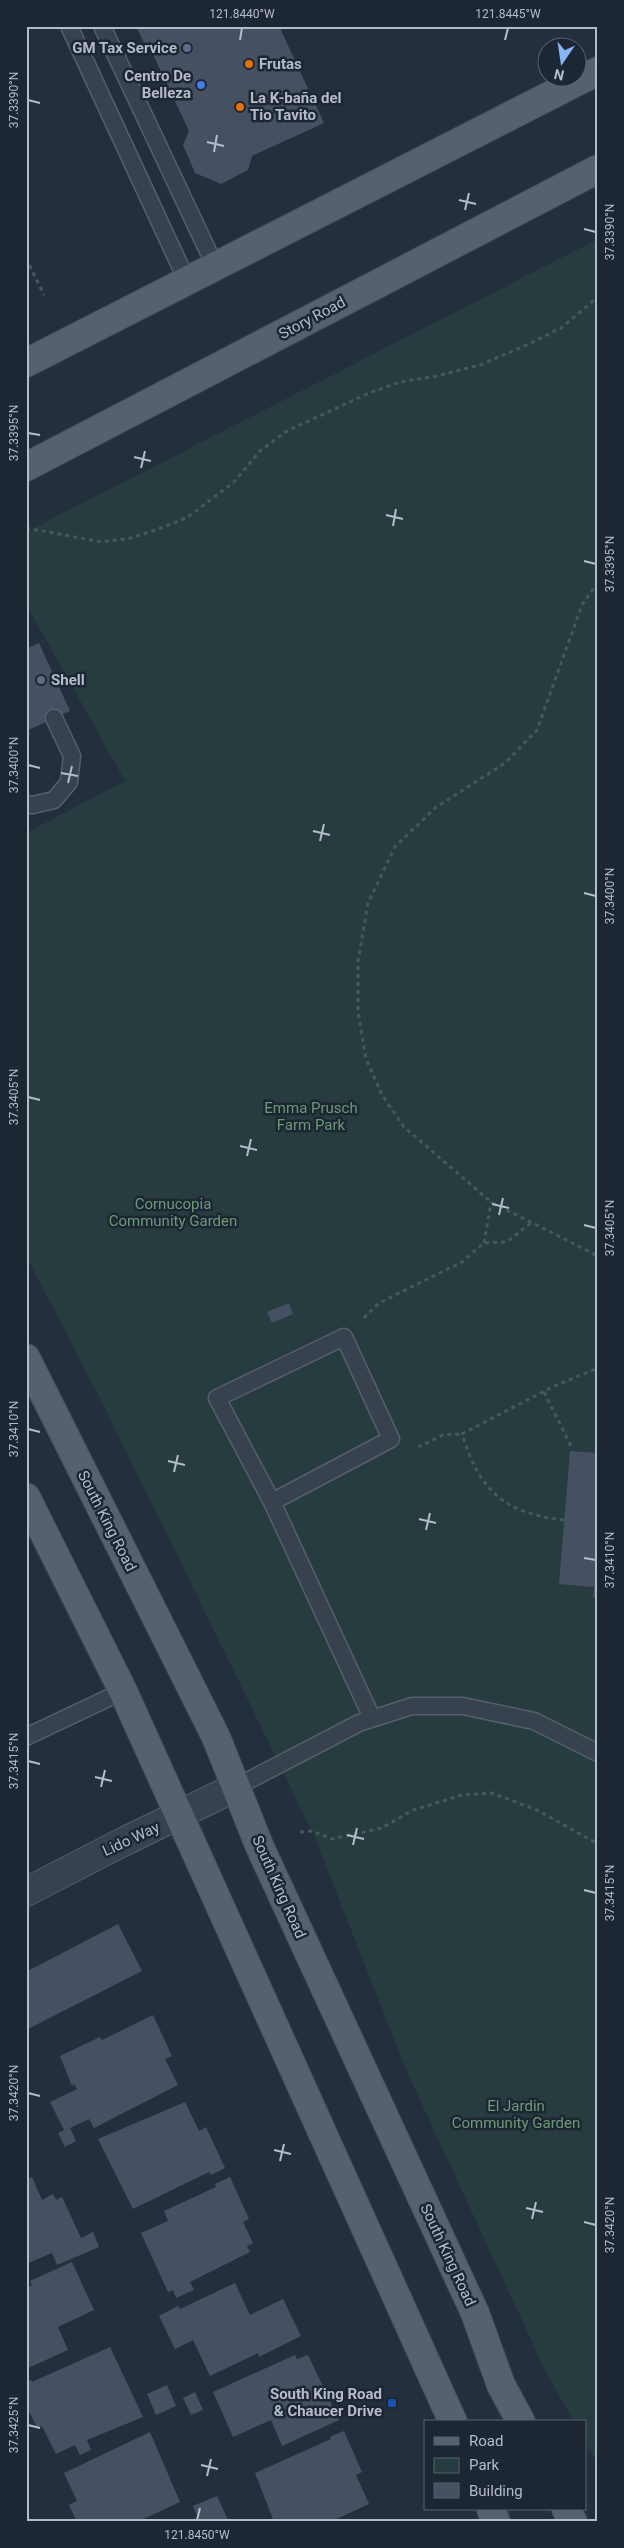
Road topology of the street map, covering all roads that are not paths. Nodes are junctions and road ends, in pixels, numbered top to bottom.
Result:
1 (69, 26) edge
2 (102, 26) edge
3 (598, 71) edge
4 (598, 169) edge
5 (215, 266) junction
6 (187, 281) junction
7 (26, 363) edge
8 (26, 467) edge
9 (54, 718) dead end
10 (26, 804) edge
11 (26, 1358) edge
12 (26, 1497) edge
13 (272, 1502) junction
14 (122, 1691) junction
15 (372, 1718) junction
16 (26, 1737) edge
17 (598, 1753) edge
18 (236, 1788) junction
19 (179, 1817) junction
20 (27, 1891) edge
21 (452, 2420) edge
22 (520, 2420) edge
23 (490, 2510) edge
24 (567, 2510) edge
25 (496, 2522) edge
26 (573, 2522) edge

1 - 6 lane
2 - 5 lane
3 - 5 main road
4 - 8 main road, Story Road
5 - 6 main road
6 - 7 main road
9 - 10 lane
11 - 18 main road, South King Road
12 - 14 main road
13 - 13 lane
13 - 15 lane
14 - 16 lane
14 - 19 main road
15 - 17 lane
15 - 18 lane
18 - 19 street, Lido Way
18 - 22 main road, South King Road
19 - 20 street, Lido Way
19 - 21 main road
23 - 25 main road
24 - 26 main road

